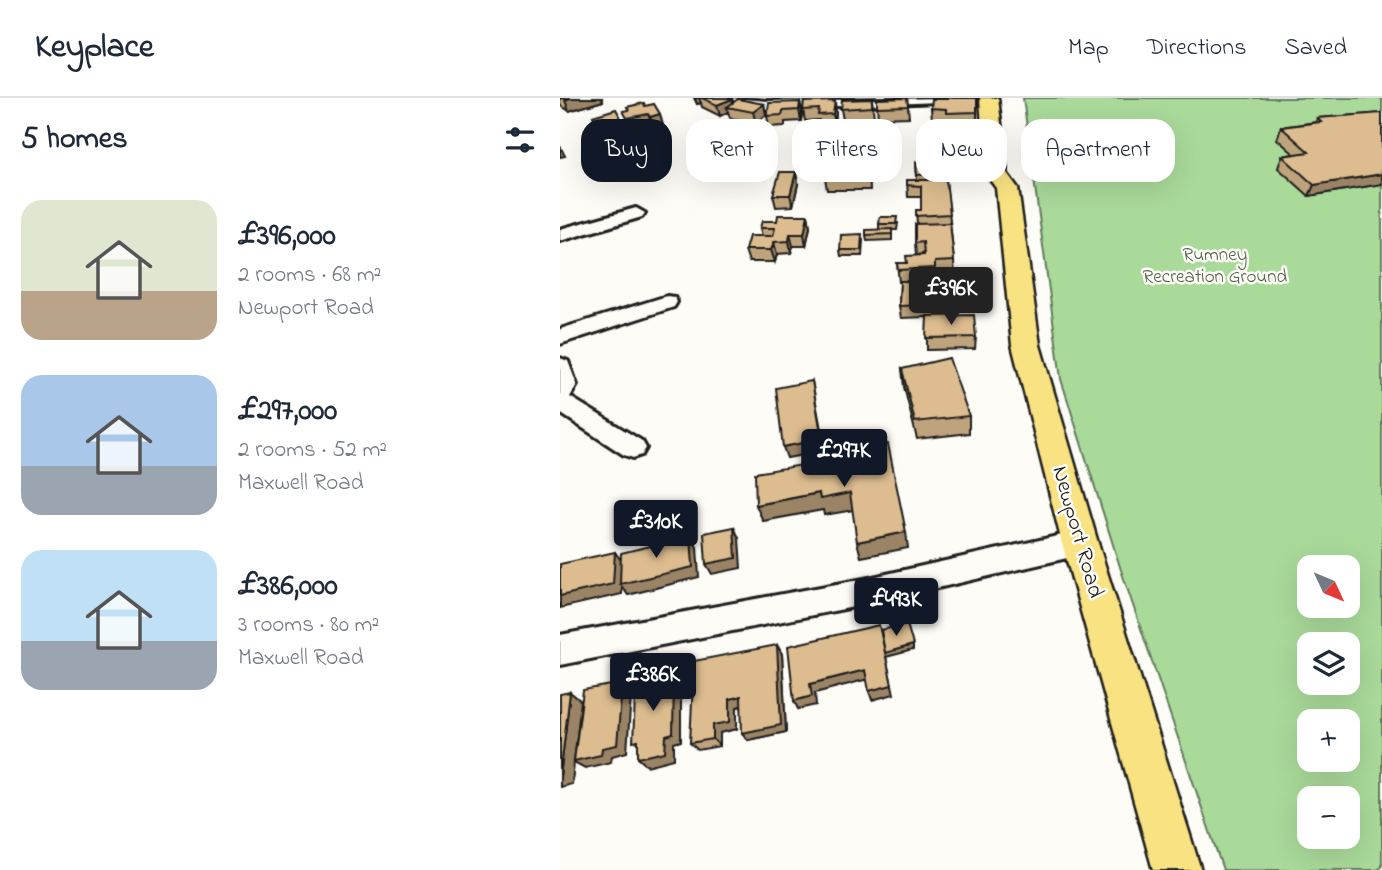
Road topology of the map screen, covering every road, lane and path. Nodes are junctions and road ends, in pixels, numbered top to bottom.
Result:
1 (739, 98) edge
2 (939, 98) edge
3 (989, 98) edge
4 (1007, 98) edge
5 (1007, 188) junction
6 (636, 213) dead end
7 (560, 235) edge
8 (667, 302) dead end
9 (560, 337) edge
10 (560, 366) edge
11 (560, 394) edge
12 (560, 402) edge
13 (633, 447) dead end
14 (1080, 543) junction
15 (560, 650) edge
16 (1177, 870) edge

1 - 2 street
3 - 5 main road, Newport Road
4 - 5 main road, Newport Road
5 - 14 main road, Newport Road
6 - 7 street
8 - 9 street
10 - 11 street
12 - 13 street
14 - 15 street
14 - 16 main road, Newport Road

